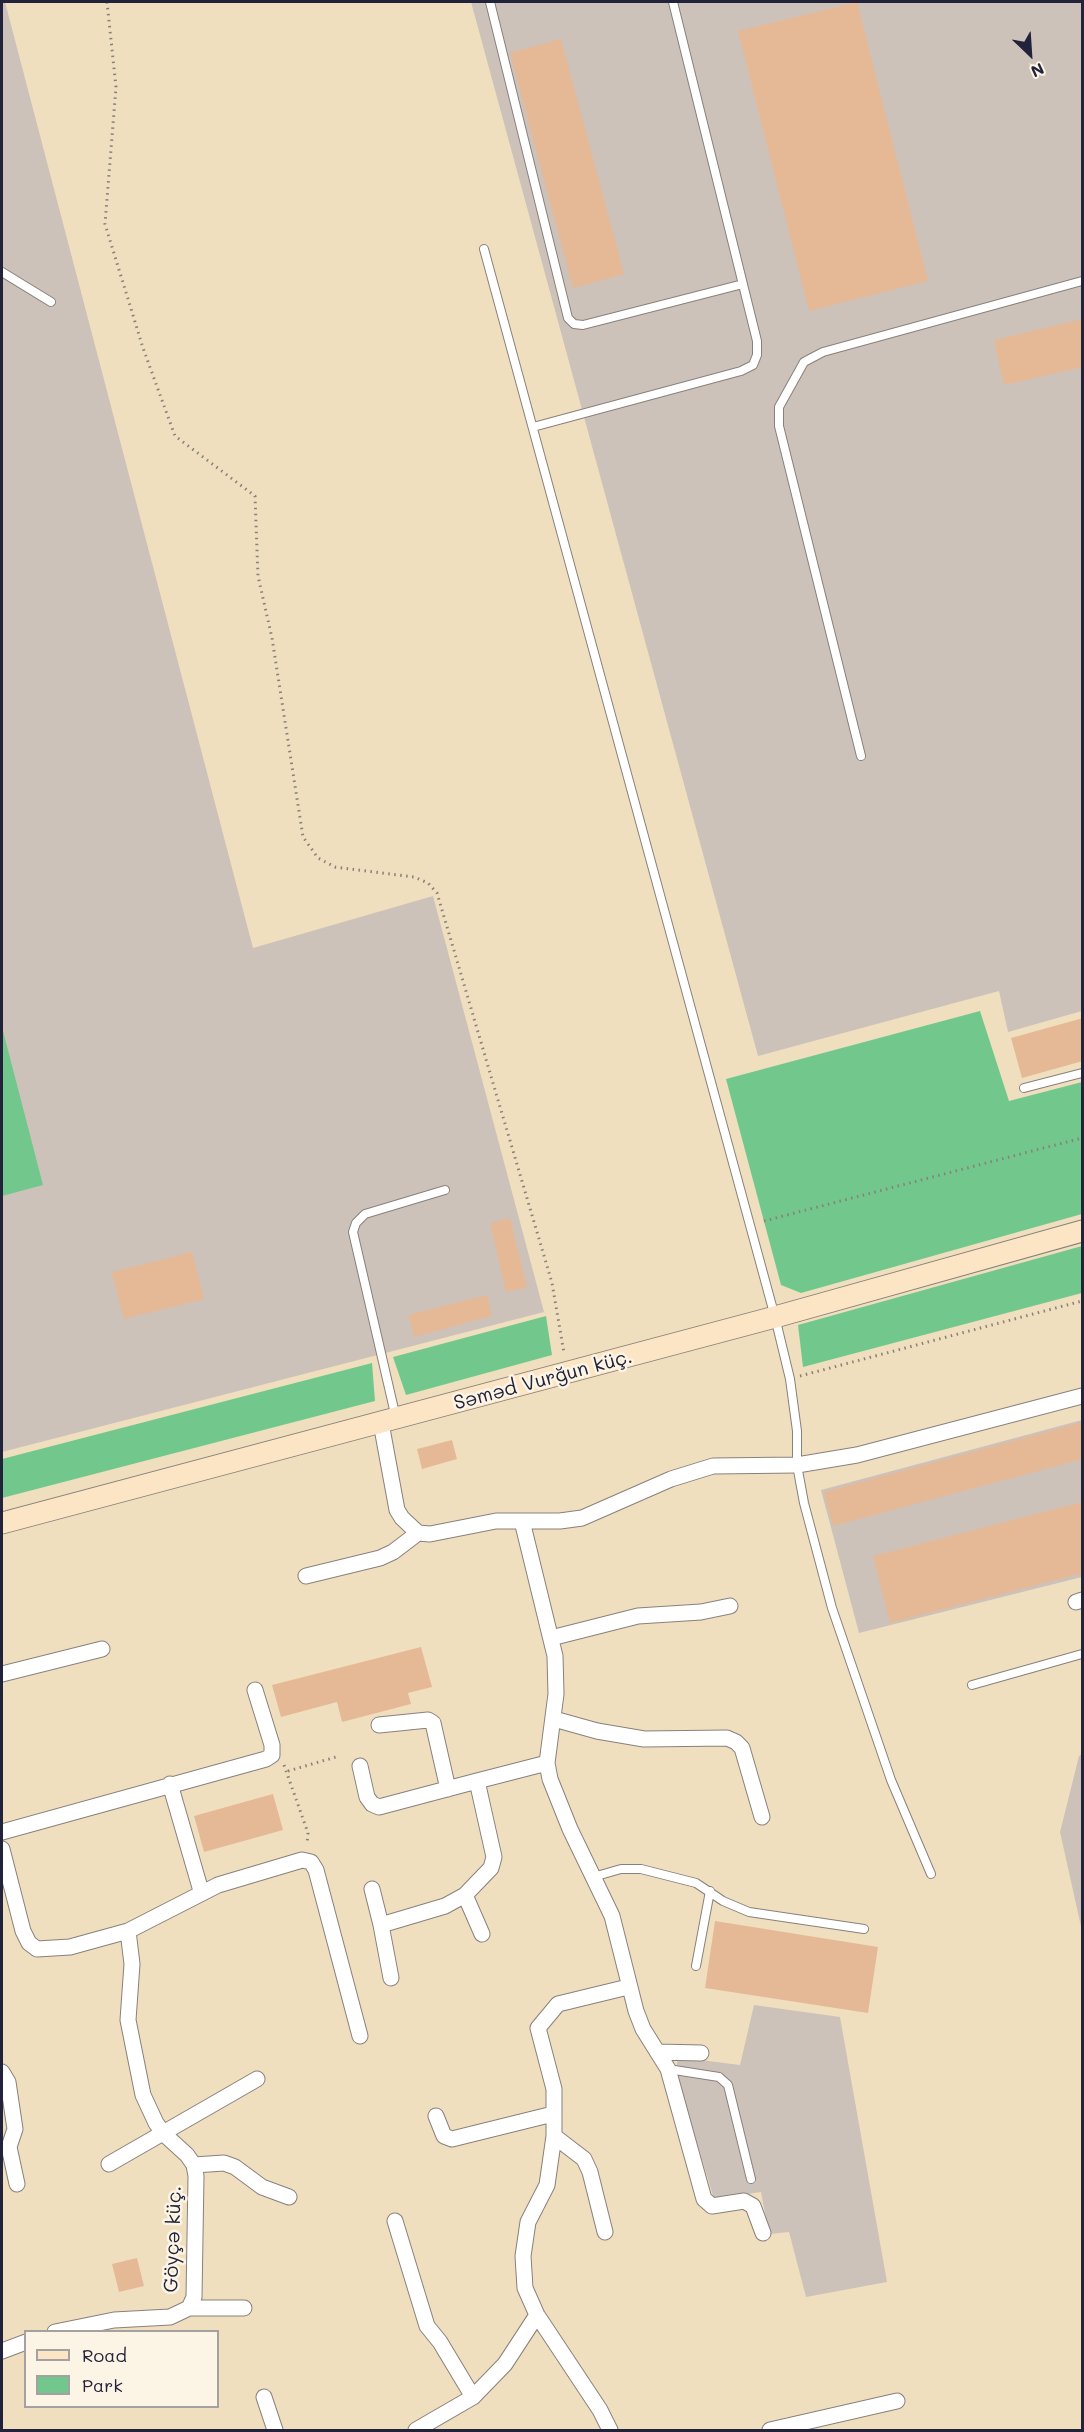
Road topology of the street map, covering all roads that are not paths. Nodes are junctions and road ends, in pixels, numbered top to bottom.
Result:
1 (489, 2) edge
2 (673, 2) edge
3 (484, 249) dead end
4 (2, 272) edge
5 (1083, 281) edge
6 (743, 284) junction
7 (51, 302) dead end
8 (533, 427) junction
9 (861, 756) dead end
10 (1083, 1073) edge
11 (1024, 1088) dead end
12 (445, 1190) dead end
13 (1083, 1231) edge
14 (775, 1317) junction
15 (1083, 1396) edge
16 (389, 1421) junction
17 (797, 1465) junction
18 (522, 1521) junction
19 (2, 1523) edge
20 (418, 1533) junction
21 (306, 1576) dead end
22 (730, 1606) dead end
23 (551, 1638) junction
24 (102, 1649) dead end
25 (1083, 1654) edge
26 (2, 1674) edge
27 (972, 1685) dead end
28 (255, 1690) dead end
29 (554, 1719) junction
30 (379, 1725) dead end
31 (547, 1763) junction
32 (360, 1766) dead end
33 (477, 1781) junction
34 (170, 1784) junction
35 (448, 1789) junction
36 (762, 1817) dead end
37 (2, 1832) edge
38 (2, 1849) edge
39 (931, 1874) dead end
40 (593, 1877) junction
41 (372, 1889) dead end
42 (201, 1891) junction
43 (710, 1891) junction
44 (465, 1895) junction
45 (381, 1925) junction
46 (864, 1929) dead end
47 (128, 1931) junction
48 (482, 1934) dead end
49 (696, 1966) dead end
50 (391, 1978) dead end
51 (628, 1987) junction
52 (360, 2036) dead end
53 (658, 2052) junction
54 (701, 2053) dead end
55 (668, 2068) junction
56 (2, 2072) edge
57 (258, 2079) dead end
58 (553, 2114) junction
59 (436, 2116) dead end
60 (164, 2134) junction
61 (554, 2136) junction
62 (109, 2164) dead end
63 (194, 2164) junction
64 (750, 2179) dead end
65 (16, 2184) dead end
66 (289, 2197) dead end
67 (395, 2221) dead end
68 (605, 2232) dead end
69 (763, 2233) dead end
70 (189, 2308) junction
71 (244, 2308) dead end
72 (537, 2315) junction
73 (60, 2330) edge
74 (24, 2343) edge
75 (2, 2351) edge
76 (264, 2397) dead end
77 (472, 2397) junction
78 (897, 2401) dead end
79 (275, 2430) edge
80 (416, 2430) edge
81 (610, 2430) edge
82 (770, 2430) edge

1 - 6 lane
2 - 6 lane
3 - 8 lane
4 - 7 lane
5 - 9 lane
6 - 8 lane
8 - 14 lane
10 - 11 lane
12 - 16 lane
13 - 14 main road, Səməd Vurğun küç.
14 - 16 main road, Səməd Vurğun küç.
14 - 17 lane
15 - 17 street
16 - 19 main road, Səməd Vurğun küç.
16 - 20 street
17 - 18 street
17 - 39 lane
18 - 20 street
18 - 23 street
20 - 21 street
22 - 23 street
23 - 29 street
24 - 26 street
25 - 27 lane
28 - 34 street
29 - 31 street
29 - 36 street
30 - 35 street
31 - 33 street
31 - 40 street
32 - 35 street
33 - 35 street
33 - 44 street
34 - 37 street
34 - 42 street
38 - 47 street
40 - 43 lane
40 - 51 street
41 - 45 street
42 - 47 street
42 - 52 street
43 - 46 lane
43 - 49 lane
44 - 45 street
44 - 48 street
45 - 50 street
47 - 60 street, Göyçə küç.
51 - 53 street
51 - 58 street
53 - 54 street
53 - 55 street
55 - 64 lane
55 - 69 street
56 - 65 street
57 - 60 street
58 - 59 street
58 - 61 street
60 - 62 street
60 - 63 street, Göyçə küç.
61 - 68 street
61 - 72 street
63 - 66 street
63 - 70 street, Göyçə küç.
67 - 77 street
70 - 71 street
70 - 73 street, Göyçə küç.
72 - 77 street
72 - 81 street
74 - 75 street
76 - 79 street
77 - 80 street
78 - 82 street

